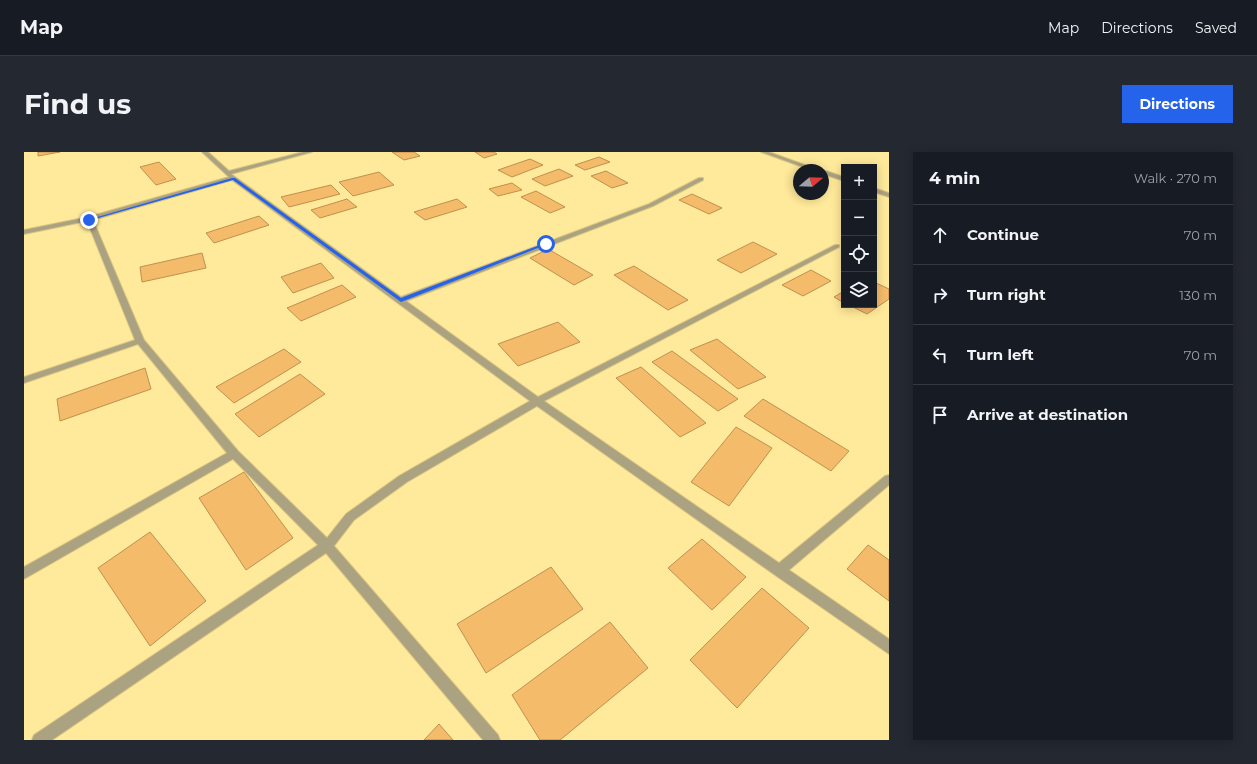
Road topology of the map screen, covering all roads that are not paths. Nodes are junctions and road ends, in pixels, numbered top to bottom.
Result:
1 (205, 152) edge
2 (309, 152) edge
3 (764, 152) edge
4 (799, 164) edge
5 (829, 174) edge
6 (230, 175) junction
7 (841, 178) edge
8 (700, 179) dead end
9 (877, 191) edge
10 (889, 195) edge
11 (89, 220) junction
12 (24, 232) edge
13 (837, 246) dead end
14 (401, 300) junction
15 (140, 341) junction
16 (24, 380) edge
17 (537, 402) junction
18 (234, 454) junction
19 (889, 479) edge
20 (327, 546) junction
21 (779, 571) junction
22 (24, 573) edge
23 (889, 647) edge
24 (39, 740) edge
25 (493, 740) edge

1 - 6 street
2 - 6 street
3 - 4 street
5 - 7 street
6 - 11 street
6 - 14 street
8 - 14 street
9 - 10 street
11 - 12 street
11 - 15 street
13 - 17 street
14 - 17 street
15 - 16 street
15 - 18 street
17 - 20 street
17 - 21 street
18 - 20 street
18 - 22 street
19 - 21 street
20 - 24 street
20 - 25 street
21 - 23 street

